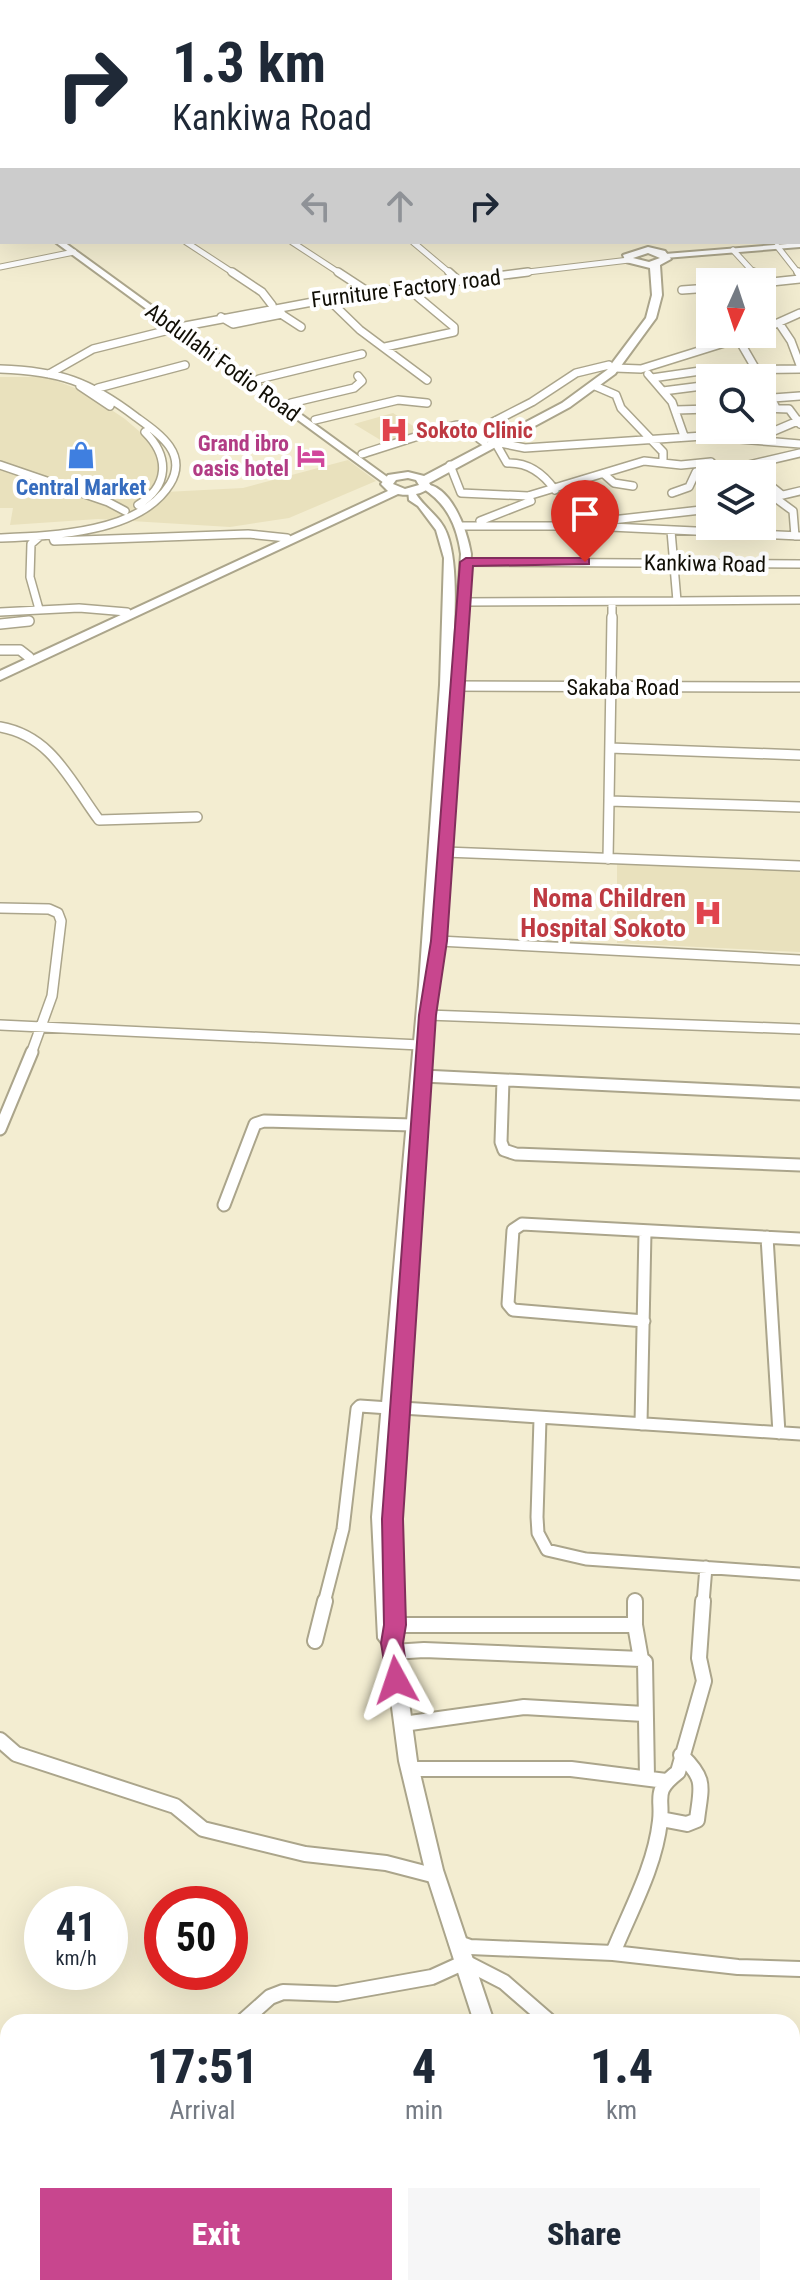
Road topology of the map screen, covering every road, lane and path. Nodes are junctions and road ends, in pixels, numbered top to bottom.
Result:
1 (64, 244) edge
2 (65, 244) edge
3 (189, 244) edge
4 (295, 244) edge
5 (415, 244) edge
6 (800, 245) edge
7 (777, 246) junction
8 (637, 249) edge
9 (733, 250) junction
10 (74, 252) junction
11 (665, 256) junction
12 (650, 264) junction
13 (0, 267) edge
14 (749, 268) edge
15 (800, 277) edge
16 (459, 281) junction
17 (776, 281) edge
18 (696, 289) edge
19 (682, 290) dead end
20 (367, 291) junction
21 (326, 297) junction
22 (418, 297) dead end
23 (271, 306) junction
24 (800, 313) edge
25 (282, 314) junction
26 (221, 317) junction
27 (779, 323) junction
28 (776, 324) edge
29 (181, 327) junction
30 (301, 327) dead end
31 (385, 347) junction
32 (712, 348) edge
33 (362, 354) dead end
34 (800, 363) edge
35 (185, 365) dead end
36 (612, 366) junction
37 (641, 369) junction
38 (1, 370) edge
39 (776, 371) edge
40 (696, 372) edge
41 (49, 374) junction
42 (358, 376) dead end
43 (652, 378) junction
44 (259, 379) junction
45 (427, 380) dead end
46 (595, 386) junction
47 (696, 387) edge
48 (98, 388) junction
49 (663, 391) junction
50 (800, 396) edge
51 (776, 398) edge
52 (291, 403) junction
53 (427, 403) dead end
54 (776, 408) edge
55 (696, 409) edge
56 (676, 410) junction
57 (315, 420) junction
58 (799, 422) edge
59 (140, 424) junction
60 (504, 430) junction
61 (776, 431) edge
62 (684, 436) junction
63 (696, 437) edge
64 (649, 440) junction
65 (489, 442) junction
66 (776, 442) edge
67 (800, 444) edge
68 (800, 453) edge
69 (362, 454) junction
70 (776, 460) edge
71 (663, 461) junction
72 (696, 464) edge
73 (0, 465) edge
74 (450, 465) junction
75 (696, 472) edge
76 (605, 475) junction
77 (405, 484) junction
78 (633, 486) dead end
79 (555, 490) junction
80 (800, 491) edge
81 (461, 493) junction
82 (672, 493) dead end
83 (438, 494) junction
84 (528, 496) junction
85 (778, 496) joint
86 (696, 510) edge
87 (125, 511) junction
88 (589, 524) junction
89 (468, 526) junction
90 (671, 531) junction
91 (0, 536) edge
92 (52, 536) junction
93 (797, 536) edge
94 (39, 537) junction
95 (287, 538) junction
96 (674, 561) junction
97 (466, 562) junction
98 (800, 564) edge
99 (800, 600) edge
100 (677, 601) junction
101 (464, 602) junction
102 (612, 602) junction
103 (39, 609) junction
104 (0, 612) edge
105 (127, 612) junction
106 (29, 621) dead end
107 (0, 624) edge
108 (0, 650) edge
109 (29, 657) junction
110 (0, 673) edge
111 (452, 686) junction
112 (800, 687) edge
113 (613, 688) junction
114 (0, 727) edge
115 (610, 748) junction
116 (800, 755) edge
117 (609, 801) junction
118 (800, 807) edge
119 (197, 817) dead end
120 (445, 852) junction
121 (608, 859) junction
122 (800, 866) edge
123 (0, 908) edge
124 (439, 941) junction
125 (800, 960) edge
126 (427, 1015) junction
127 (0, 1025) edge
128 (43, 1027) junction
129 (800, 1029) edge
130 (420, 1045) junction
131 (423, 1076) junction
132 (503, 1080) junction
133 (800, 1094) edge
134 (413, 1125) junction
135 (0, 1129) edge
136 (800, 1165) edge
137 (224, 1205) dead end
138 (645, 1232) junction
139 (767, 1237) junction
140 (800, 1239) edge
141 (644, 1321) junction
142 (395, 1408) junction
143 (540, 1419) junction
144 (641, 1424) junction
145 (779, 1433) junction
146 (800, 1434) edge
147 (706, 1567) junction
148 (800, 1574) edge
149 (635, 1600) dead end
150 (635, 1625) junction
151 (393, 1640) junction
152 (315, 1641) dead end
153 (641, 1659) junction
154 (644, 1714) junction
155 (403, 1724) junction
156 (0, 1740) edge
157 (681, 1755) junction
158 (411, 1769) junction
159 (647, 1777) junction
160 (666, 1781) junction
161 (661, 1819) junction
162 (436, 1876) junction
163 (456, 1942) junction
164 (613, 1953) junction
165 (465, 1962) junction
166 (800, 1969) edge
167 (251, 2014) edge
168 (481, 2014) edge
169 (541, 2014) edge

1 - 10 main road, Abdullahi Fodio Road
2 - 29 main road, Abdullahi Fodio Road
3 - 23 street
4 - 20 street
5 - 16 street
6 - 7 street
7 - 9 street
7 - 15 street
8 - 11 main road
8 - 12 main road
8 - 16 street, Furniture Factory road
9 - 11 street
9 - 14 street
10 - 13 street
10 - 29 main road, Abdullahi Fodio Road
11 - 12 main road
12 - 36 main road
15 - 17 street
16 - 20 street, Furniture Factory road
18 - 19 street
20 - 21 street, Furniture Factory road
21 - 23 street, Furniture Factory road
21 - 31 street
22 - 31 street
23 - 25 street
23 - 26 street, Furniture Factory road
24 - 27 street
25 - 26 street
25 - 30 street
26 - 29 street, Furniture Factory road
27 - 28 street
27 - 34 street
29 - 41 street, Furniture Factory road
29 - 44 main road, Abdullahi Fodio Road
29 - 77 main road, Abdullahi Fodio Road
31 - 45 street
32 - 37 street
33 - 44 street
34 - 39 street
35 - 48 street
36 - 37 street
36 - 46 main road
36 - 60 main road
36 - 60 street
37 - 43 street
38 - 41 street
40 - 43 street
41 - 48 street
41 - 59 street
42 - 52 street
43 - 49 street
44 - 52 main road, Abdullahi Fodio Road
46 - 64 street
46 - 65 main road
47 - 49 street
48 - 59 street
49 - 56 street
50 - 51 street
52 - 57 main road, Abdullahi Fodio Road
53 - 57 street
54 - 58 street
55 - 56 street
56 - 62 street
57 - 69 main road, Abdullahi Fodio Road
58 - 61 street
59 - 87 street
59 - 92 street
60 - 65 main road
62 - 63 street
62 - 64 street
64 - 65 street
64 - 71 street
65 - 69 street
65 - 74 main road
65 - 77 main road
65 - 79 street
66 - 67 street
68 - 70 street
69 - 77 main road, Abdullahi Fodio Road
71 - 72 street
71 - 76 street
73 - 87 street
74 - 77 main road
74 - 81 street
75 - 82 street
76 - 78 street
76 - 79 street
77 - 83 main road
77 - 95 main road
77 - 110 main road
77 - 111 main road
79 - 84 street
80 - 85 street
81 - 83 street
81 - 84 street
83 - 89 main road
84 - 89 street
85 - 93 street
86 - 88 street
87 - 91 street
88 - 89 street
88 - 90 street
89 - 97 main road
90 - 93 street
90 - 96 street
91 - 94 street
92 - 94 street
92 - 95 street
94 - 103 street
95 - 105 main road
96 - 97 street, Kankiwa Road
96 - 98 street, Kankiwa Road
96 - 100 street
97 - 101 main road
99 - 100 street
100 - 102 street
101 - 102 street
101 - 111 main road
102 - 113 street
103 - 104 street
103 - 105 street
105 - 109 main road
106 - 107 street
108 - 109 street
109 - 110 main road
111 - 113 street, Sakaba Road
111 - 120 main road
111 - 130 main road
112 - 113 street, Sakaba Road
113 - 115 street
114 - 119 street
115 - 116 street
115 - 117 street
117 - 118 street
117 - 121 street
120 - 121 street
120 - 124 main road
121 - 122 street
123 - 128 street
124 - 125 street
124 - 126 main road
126 - 129 street
126 - 131 main road
127 - 128 street
128 - 130 street
128 - 135 street
130 - 134 main road
131 - 132 street
131 - 142 main road
132 - 133 street
132 - 136 street
134 - 137 street
134 - 142 main road
138 - 139 street
138 - 141 street
138 - 141 street
139 - 140 street
139 - 145 street
141 - 144 street
142 - 143 street
142 - 151 main road
142 - 152 street
143 - 144 street
143 - 147 street
144 - 145 street
145 - 146 street
147 - 148 street
147 - 157 street
149 - 150 street
150 - 151 street
150 - 153 street
151 - 153 street
151 - 155 main road
153 - 154 street
154 - 155 street
154 - 159 street
155 - 158 main road
156 - 162 street
157 - 160 street
157 - 161 street
158 - 159 street
158 - 162 main road
159 - 160 street
160 - 161 street
161 - 164 street
162 - 163 main road
163 - 164 street
163 - 165 main road
164 - 166 street
165 - 167 street
165 - 168 main road
165 - 169 street

